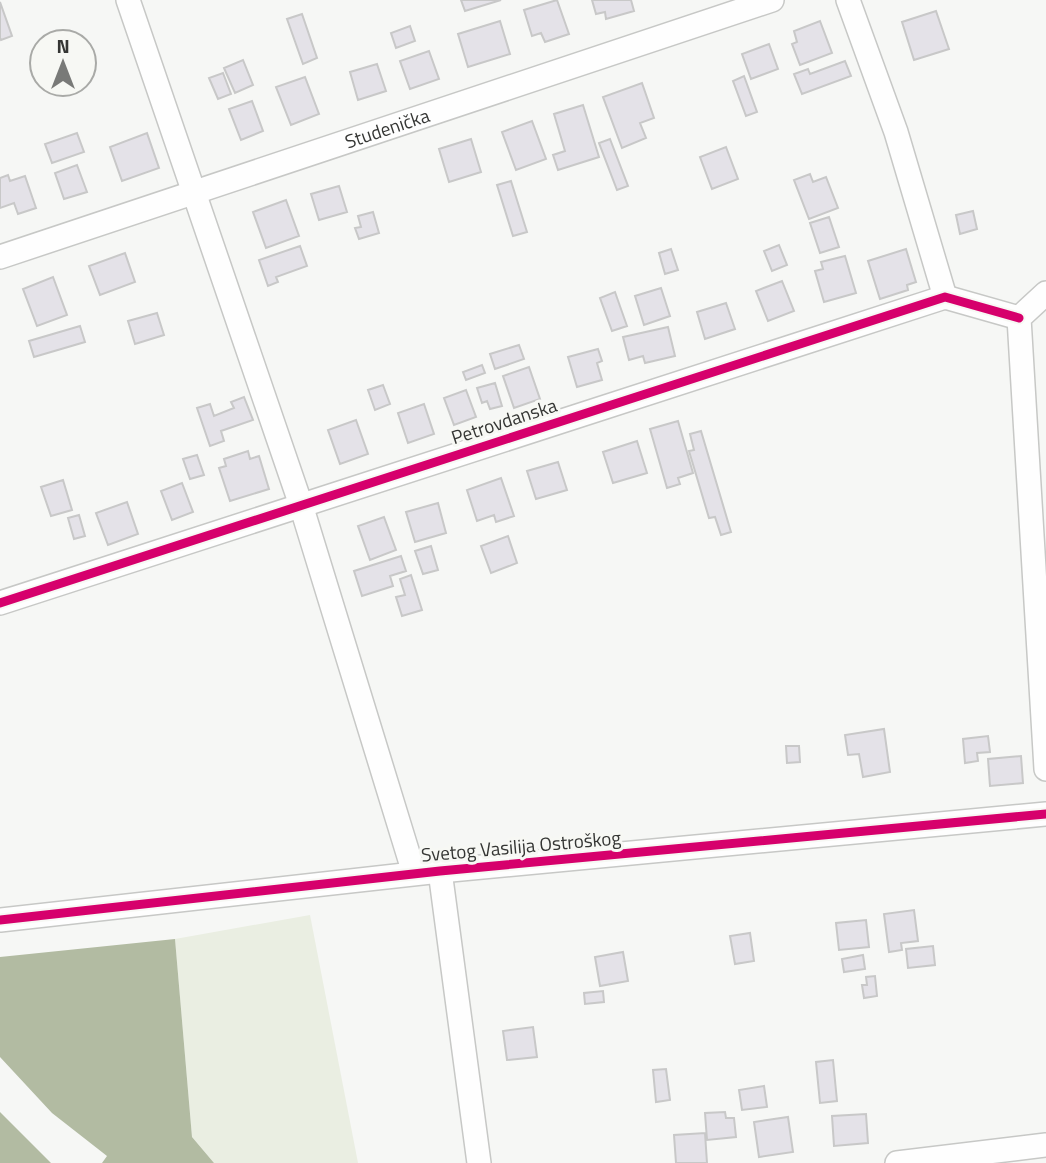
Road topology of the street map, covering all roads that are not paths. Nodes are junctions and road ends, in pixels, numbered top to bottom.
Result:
1 (128, 0) edge
2 (772, 0) edge
3 (848, 0) edge
4 (195, 192) junction
5 (0, 257) edge
6 (1046, 293) edge
7 (945, 297) junction
8 (1019, 318) junction
9 (301, 505) junction
10 (0, 603) edge
11 (1046, 769) edge
12 (1046, 814) edge
13 (440, 871) junction
14 (414, 873) junction
15 (0, 920) edge
16 (1046, 1145) edge
17 (479, 1163) edge
18 (897, 1163) edge

1 - 4 street
2 - 4 street, Studenička
3 - 7 street
4 - 5 street, Studenička
4 - 9 street
6 - 8 street
7 - 8 street
7 - 9 street, Petrovdanska
8 - 11 street
9 - 10 street, Petrovdanska
9 - 14 street
12 - 13 street, Svetog Vasilija Ostroškog
13 - 14 street, Svetog Vasilija Ostroškog
13 - 17 street
14 - 15 street, Svetog Vasilija Ostroškog
16 - 18 street

